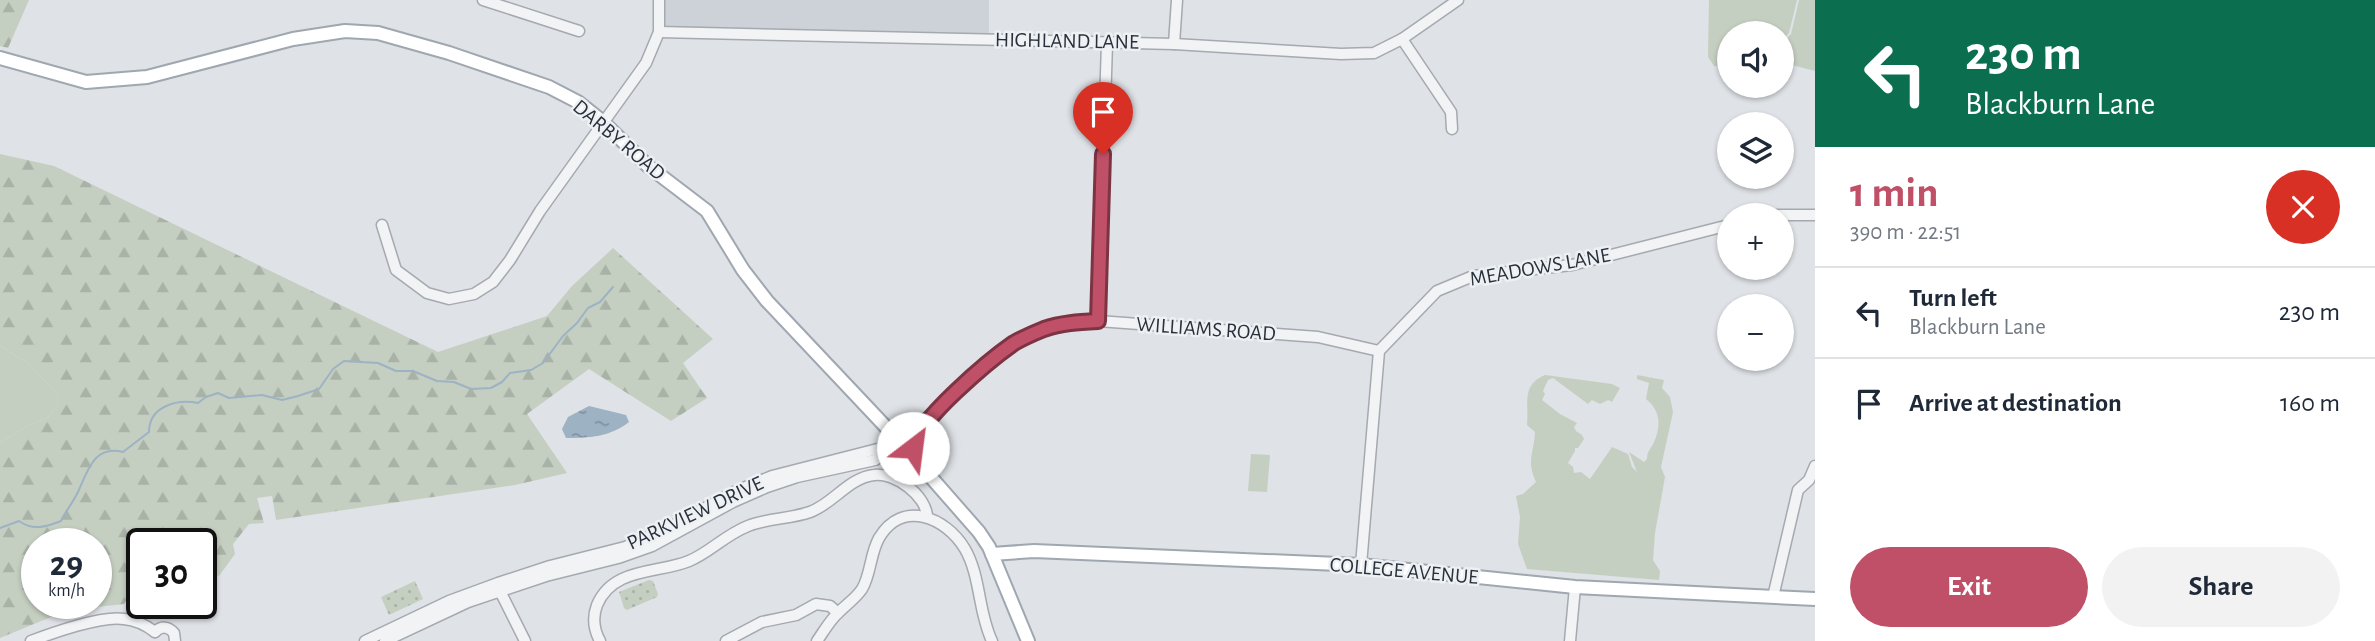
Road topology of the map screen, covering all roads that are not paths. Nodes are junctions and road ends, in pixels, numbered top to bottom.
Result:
1 (482, 0) edge
2 (659, 0) edge
3 (1177, 0) edge
4 (1458, 0) edge
5 (579, 31) dead end
6 (659, 32) junction
7 (1402, 39) junction
8 (1107, 43) junction
9 (1174, 44) junction
10 (0, 58) edge
11 (603, 121) junction
12 (1452, 129) dead end
13 (1794, 215) edge
14 (1815, 215) edge
15 (382, 225) dead end
16 (1717, 228) edge
17 (1098, 321) junction
18 (1380, 351) junction
19 (935, 412) junction
20 (886, 427) junction
21 (901, 443) junction
22 (915, 459) junction
23 (1815, 466) edge
24 (927, 517) junction
25 (992, 554) junction
26 (1361, 565) junction
27 (498, 587) junction
28 (1575, 587) junction
29 (1773, 597) junction
30 (1815, 599) edge
31 (838, 613) junction
32 (154, 637) edge
33 (31, 641) edge
34 (175, 641) edge
35 (365, 641) edge
36 (386, 641) edge
37 (525, 641) edge
38 (600, 641) edge
39 (726, 641) edge
40 (817, 641) edge
41 (992, 641) edge
42 (1028, 641) edge
43 (1570, 641) edge

1 - 5 street
2 - 6 street
3 - 9 street
4 - 7 street, HIGHLAND LANE
6 - 8 street, HIGHLAND LANE
6 - 11 street
7 - 9 street, HIGHLAND LANE
7 - 12 street
8 - 9 street, HIGHLAND LANE
8 - 17 street
10 - 11 main road, DARBY ROAD
11 - 15 street
11 - 20 main road, DARBY ROAD
13 - 14 street
16 - 18 street, MEADOWS LANE
17 - 18 street, WILLIAMS ROAD
17 - 19 street, WILLIAMS ROAD
18 - 26 street
19 - 20 street, WILLIAMS ROAD
19 - 22 street, WILLIAMS ROAD
20 - 21 main road, DARBY ROAD
21 - 22 main road, DARBY ROAD
21 - 27 street, PARKVIEW DRIVE
22 - 25 main road, DARBY ROAD
23 - 29 street
24 - 31 street
24 - 38 street
24 - 41 street
25 - 26 main road, COLLEGE AVENUE
25 - 42 main road, DARBY ROAD
26 - 28 main road, COLLEGE AVENUE
27 - 35 street, PARKVIEW DRIVE
27 - 36 street, PARKVIEW DRIVE
27 - 37 street
28 - 29 main road, COLLEGE AVENUE
28 - 43 street
29 - 30 main road, COLLEGE AVENUE
31 - 39 street
31 - 40 street
32 - 33 street
32 - 34 street

